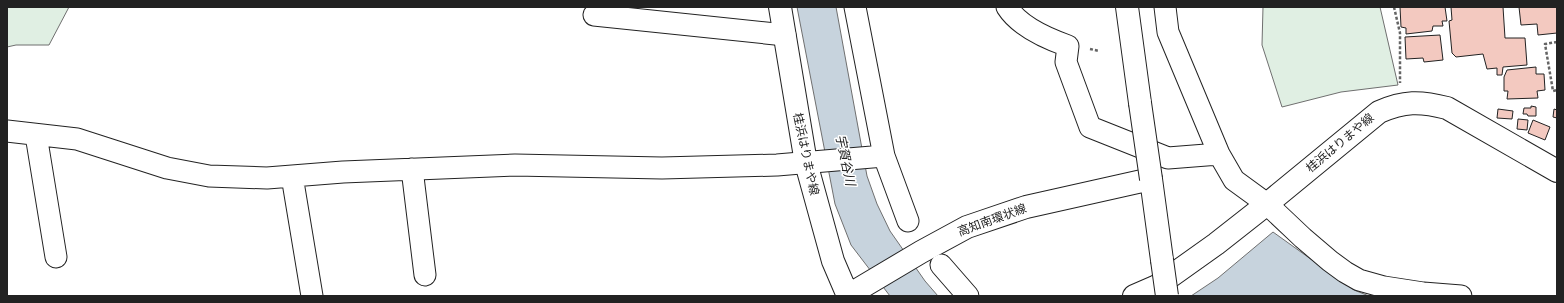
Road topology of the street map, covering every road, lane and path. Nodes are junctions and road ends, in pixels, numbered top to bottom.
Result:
1 (780, 7) edge
2 (855, 7) edge
3 (1007, 7) edge
4 (1127, 7) edge
5 (1165, 7) edge
6 (1394, 7) edge
7 (594, 15) dead end
8 (785, 35) junction
9 (1557, 42) edge
10 (1557, 90) edge
11 (1395, 105) junction
12 (7, 131) edge
13 (36, 135) junction
14 (1219, 154) junction
15 (879, 156) junction
16 (814, 162) junction
17 (412, 169) junction
18 (1557, 171) edge
19 (292, 176) junction
20 (1151, 179) junction
21 (1267, 204) junction
22 (908, 221) dead end
23 (56, 257) dead end
24 (941, 265) dead end
25 (425, 275) dead end
26 (312, 296) edge
27 (847, 296) edge
28 (968, 296) edge
29 (1134, 296) edge
30 (1167, 296) edge
31 (1461, 296) edge

1 - 8 main road, 桂浜はりまや線
2 - 15 street
3 - 14 street
4 - 20 main road, bridge
5 - 14 street
6 - 11 path
7 - 8 street
8 - 16 main road, 桂浜はりまや線
9 - 10 path
11 - 18 main road, 桂浜はりまや線
11 - 21 main road, 桂浜はりまや線
12 - 13 street
13 - 19 street
13 - 23 street
14 - 21 street
15 - 16 street
15 - 22 street
16 - 17 street
16 - 27 main road, 桂浜はりまや線
17 - 19 street
17 - 25 street
19 - 26 street
20 - 27 main road, 高知南環状線
20 - 30 main road, bridge
21 - 29 main road, 桂浜はりまや線
21 - 31 street
24 - 28 street

